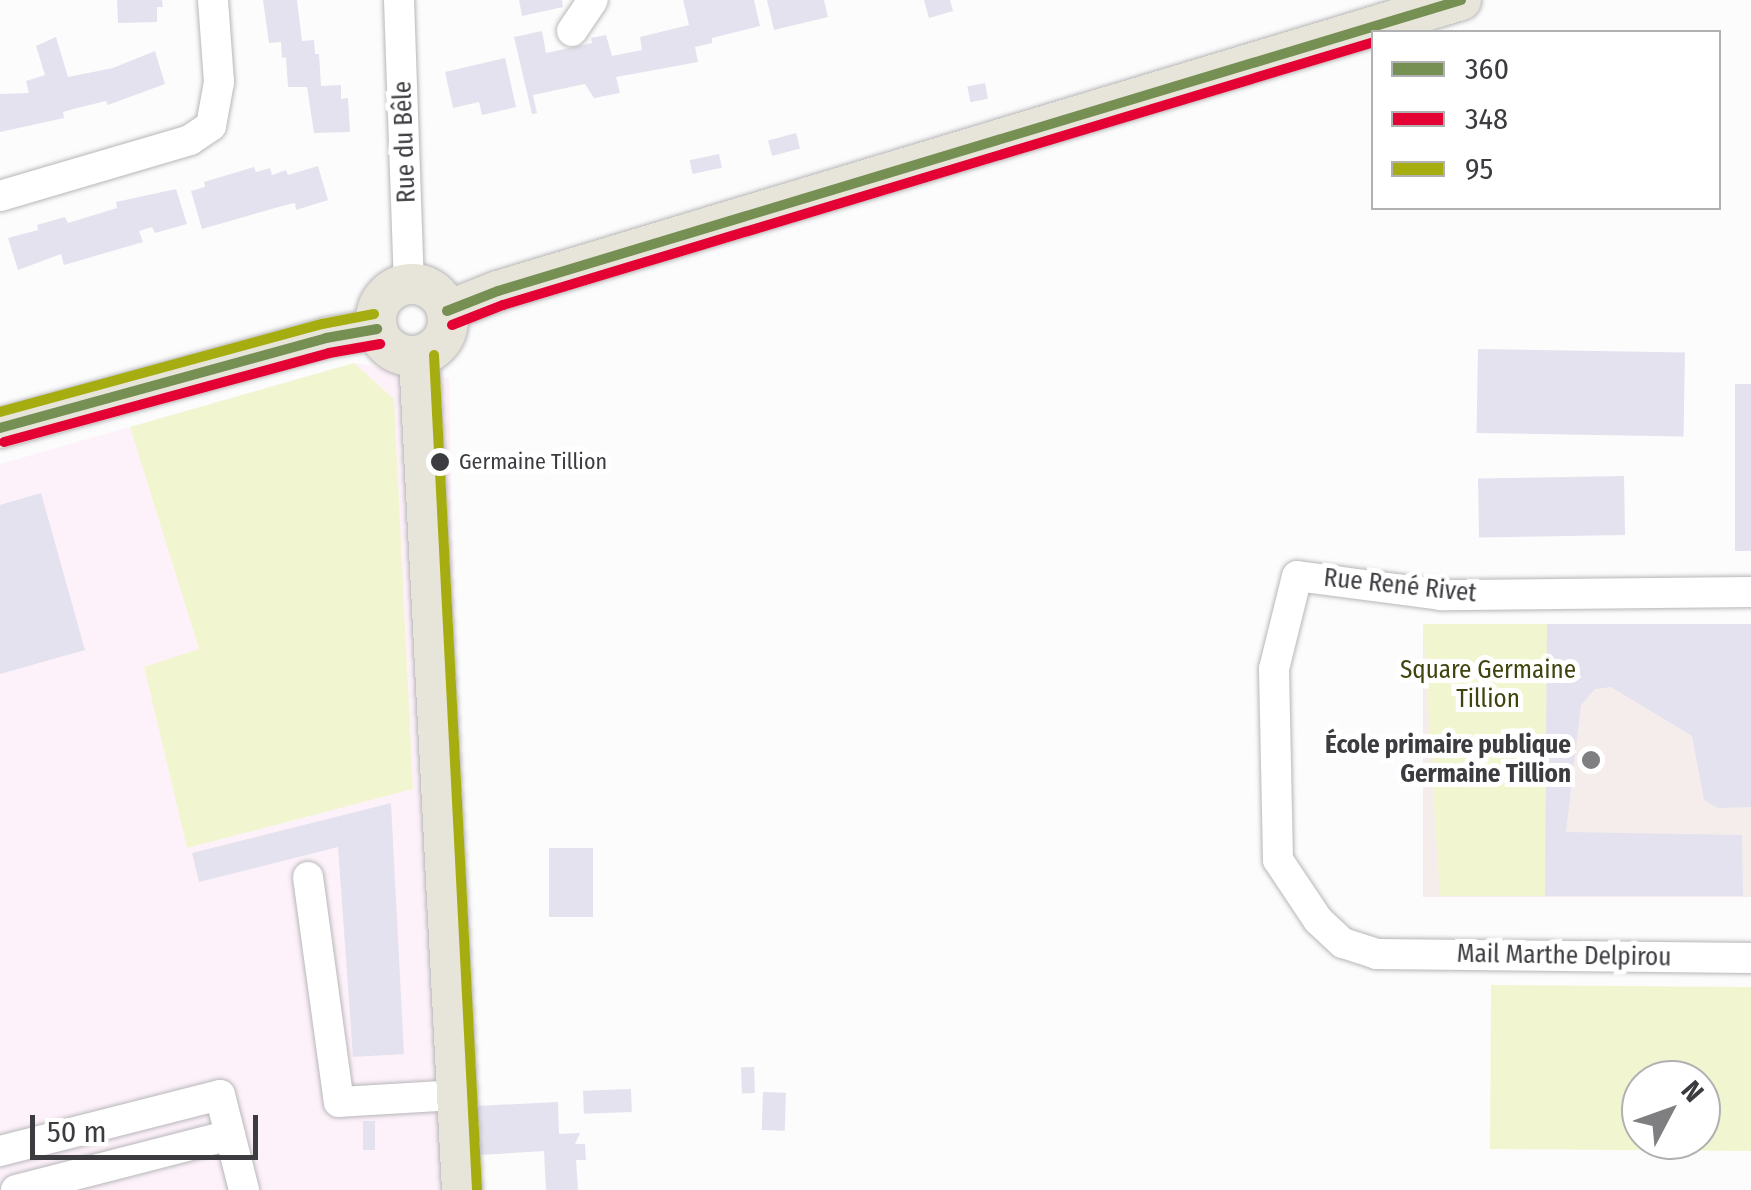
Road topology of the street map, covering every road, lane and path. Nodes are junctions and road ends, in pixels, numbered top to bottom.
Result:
1 (214, 0) edge
2 (400, 0) edge
3 (593, 0) edge
4 (1461, 0) edge
5 (572, 31) dead end
6 (0, 196) edge
7 (409, 284) junction
8 (447, 311) junction
9 (377, 329) junction
10 (419, 356) junction
11 (0, 428) edge
12 (1751, 592) edge
13 (308, 876) dead end
14 (1376, 954) joint
15 (1751, 958) edge
16 (457, 1095) junction
17 (230, 1135) junction
18 (0, 1151) edge
19 (16, 1190) edge
20 (244, 1190) edge
21 (462, 1190) edge

1 - 6 street
2 - 7 street, Rue du Bêle
3 - 5 street
4 - 8 main road
7 - 8 main road
7 - 9 main road
8 - 10 main road
9 - 10 main road
9 - 11 main road
10 - 16 main road
12 - 14 street, Rue René Rivet
13 - 16 street
14 - 15 street, Mail Marthe Delpirou
16 - 21 main road
17 - 18 street
17 - 19 street
17 - 20 street

